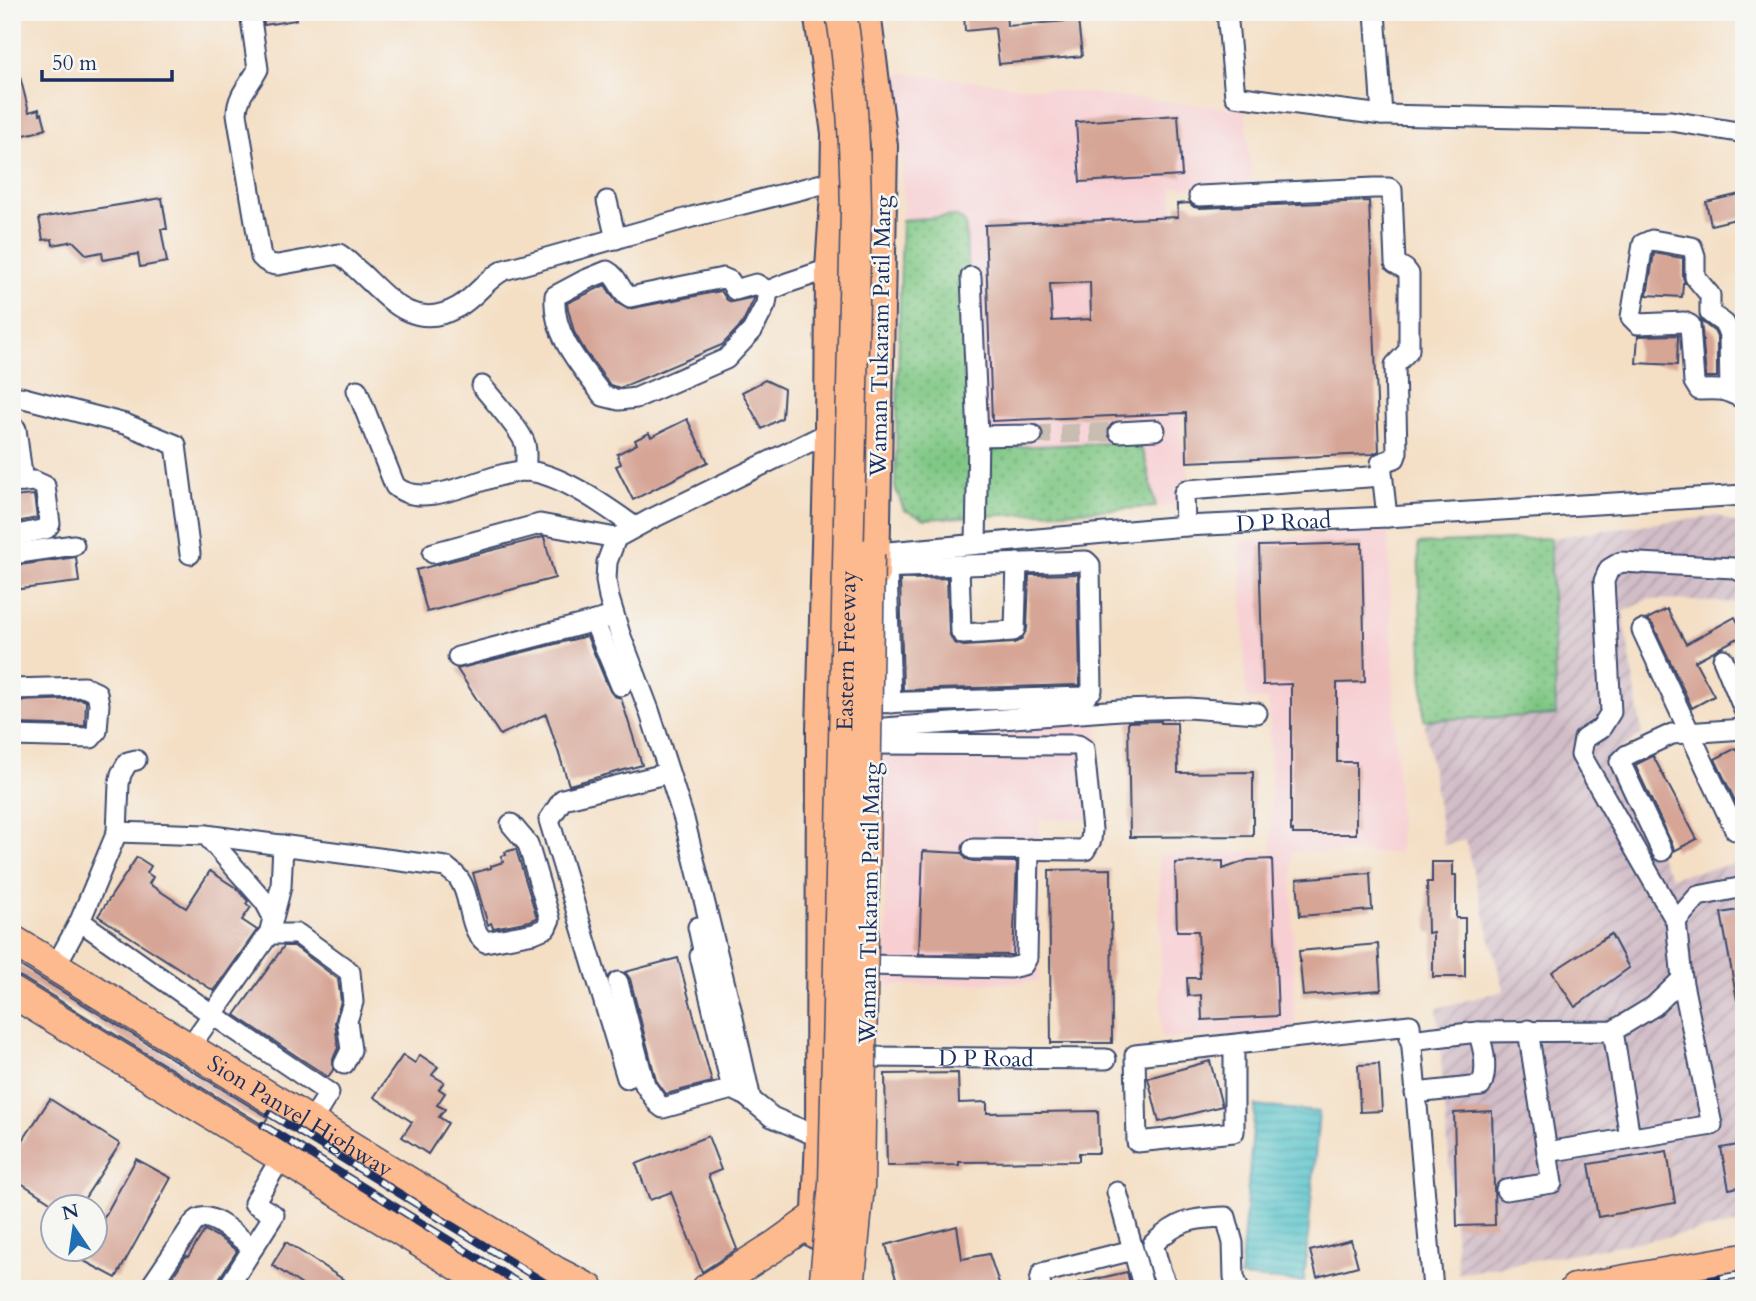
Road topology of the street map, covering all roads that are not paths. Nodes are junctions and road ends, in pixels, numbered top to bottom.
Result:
1 (250, 12) edge
2 (817, 12) edge
3 (841, 12) edge
4 (859, 12) edge
5 (867, 12) edge
6 (1227, 12) edge
7 (1375, 12) edge
8 (1382, 115) junction
9 (1744, 133) edge
10 (834, 181) junction
11 (1199, 196) dead end
12 (607, 201) dead end
13 (616, 239) junction
14 (829, 270) junction
15 (971, 277) dead end
16 (768, 291) junction
17 (482, 386) dead end
18 (357, 390) dead end
19 (1737, 396) edge
20 (12, 398) edge
21 (12, 426) edge
22 (1155, 430) dead end
23 (1119, 432) tunnel mouth
24 (828, 433) junction
25 (1032, 435) tunnel mouth
26 (978, 436) junction
27 (525, 471) junction
28 (1382, 475) junction
29 (18, 483) edge
30 (1744, 495) edge
31 (1387, 517) junction
32 (1185, 526) junction
33 (635, 527) junction
34 (12, 536) edge
35 (616, 538) junction
36 (976, 544) junction
37 (74, 545) dead end
38 (433, 553) dead end
39 (12, 554) edge
40 (190, 554) dead end
41 (826, 556) junction
42 (880, 563) junction
43 (1017, 563) junction
44 (959, 565) junction
45 (1744, 573) edge
46 (614, 616) junction
47 (594, 621) junction
48 (1642, 630) dead end
49 (458, 657) dead end
50 (1723, 659) dead end
51 (621, 686) dead end
52 (12, 689) edge
53 (1744, 710) edge
54 (1257, 713) dead end
55 (876, 729) junction
56 (1744, 729) edge
57 (1689, 733) junction
58 (12, 736) edge
59 (136, 760) dead end
60 (820, 765) junction
61 (669, 773) junction
62 (511, 824) dead end
63 (1735, 830) dead end
64 (117, 832) junction
65 (206, 835) junction
66 (283, 845) junction
67 (973, 849) dead end
68 (1029, 849) junction
69 (1662, 851) dead end
70 (1744, 887) edge
71 (696, 920) dead end
72 (80, 921) junction
73 (1675, 921) junction
74 (271, 926) junction
75 (12, 940) edge
76 (867, 965) junction
77 (55, 967) junction
78 (1682, 979) junction
79 (618, 982) dead end
80 (12, 992) edge
81 (213, 1015) junction
82 (1528, 1030) junction
83 (1613, 1031) junction
84 (1410, 1032) junction
85 (1478, 1032) junction
86 (1234, 1045) junction
87 (190, 1048) junction
88 (1106, 1059) dead end
89 (867, 1066) junction
90 (819, 1071) junction
91 (626, 1078) dead end
92 (336, 1079) junction
93 (732, 1089) junction
94 (1415, 1093) junction
95 (751, 1100) junction
96 (312, 1122) junction
97 (819, 1137) junction
98 (1630, 1138) junction
99 (1547, 1152) junction
100 (282, 1156) junction
101 (1506, 1190) dead end
102 (1116, 1192) dead end
103 (817, 1216) junction
104 (253, 1248) junction
105 (1133, 1250) junction
106 (1744, 1259) edge
107 (853, 1287) edge
108 (149, 1289) edge
109 (227, 1289) edge
110 (498, 1289) edge
111 (589, 1289) edge
112 (707, 1289) edge
113 (810, 1289) edge
114 (824, 1289) edge
115 (1041, 1289) edge
116 (1144, 1289) edge
117 (1168, 1289) edge
118 (1239, 1289) edge
119 (1433, 1289) edge
120 (1575, 1289) edge

1 - 13 street
2 - 10 main road, Waman Tukaram Patil Marg
3 - 114 highway, Eastern Freeway, bridge
4 - 107 highway, Eastern Freeway, bridge
5 - 42 main road, Waman Tukaram Patil Marg
6 - 8 street
7 - 8 street
8 - 9 street
10 - 13 street
10 - 14 main road, Waman Tukaram Patil Marg
11 - 28 street
12 - 13 street
14 - 16 street
14 - 24 main road, Waman Tukaram Patil Marg
15 - 26 street
16 - 16 street
17 - 27 street
18 - 27 street
19 - 19 street
20 - 40 street
21 - 29 street
22 - 23 street
24 - 33 street
24 - 41 main road, Waman Tukaram Patil Marg
25 - 26 street
26 - 36 street
27 - 33 street
28 - 31 street
28 - 32 street
29 - 34 street
30 - 31 street, D P Road
31 - 32 street, D P Road
32 - 36 street, D P Road
33 - 35 street
35 - 38 street
35 - 46 street
36 - 42 street, D P Road
37 - 39 street
41 - 42 street, D P Road
41 - 60 main road, Waman Tukaram Patil Marg
42 - 44 street
42 - 55 main road, Waman Tukaram Patil Marg
43 - 44 street
43 - 44 street
43 - 55 street
45 - 73 street
46 - 47 street
46 - 61 street
47 - 49 street
47 - 51 street
48 - 57 street
50 - 53 street
52 - 58 street
54 - 55 street
55 - 60 main road
55 - 68 street
55 - 76 main road, Waman Tukaram Patil Marg
56 - 57 street
57 - 63 street
57 - 69 street
59 - 64 street
60 - 90 main road, Waman Tukaram Patil Marg
61 - 91 street
61 - 95 street
62 - 66 street
64 - 65 street
64 - 72 street
65 - 66 street
65 - 74 street
66 - 74 street
67 - 68 street
68 - 76 street
70 - 73 street
71 - 93 street
72 - 77 street
72 - 81 street
73 - 78 street
74 - 81 street
74 - 92 street
75 - 77 highway, Sion Panvel Highway
76 - 89 main road, Waman Tukaram Patil Marg
77 - 87 highway, Sion Panvel Highway
78 - 83 street
78 - 98 street
79 - 93 street
80 - 100 highway, Sion Panvel Highway
81 - 87 street
81 - 92 street
82 - 83 street
82 - 85 street
82 - 99 street
83 - 98 street
84 - 85 street
84 - 86 street
84 - 94 street
85 - 94 street
86 - 86 street
87 - 96 highway, Sion Panvel Highway
88 - 89 street, D P Road
89 - 90 main road, D P Road
89 - 107 main road, Waman Tukaram Patil Marg
90 - 97 main road, Waman Tukaram Patil Marg
92 - 96 street
93 - 95 street
94 - 119 street
95 - 97 street
96 - 111 highway, Sion Panvel Highway
97 - 103 main road, Waman Tukaram Patil Marg
98 - 99 street
99 - 101 street
100 - 104 street
100 - 110 highway, Sion Panvel Highway
102 - 105 street
103 - 112 highway
103 - 113 main road, Waman Tukaram Patil Marg
104 - 108 street
104 - 109 street
105 - 115 street
105 - 116 street
106 - 120 highway
117 - 118 street

